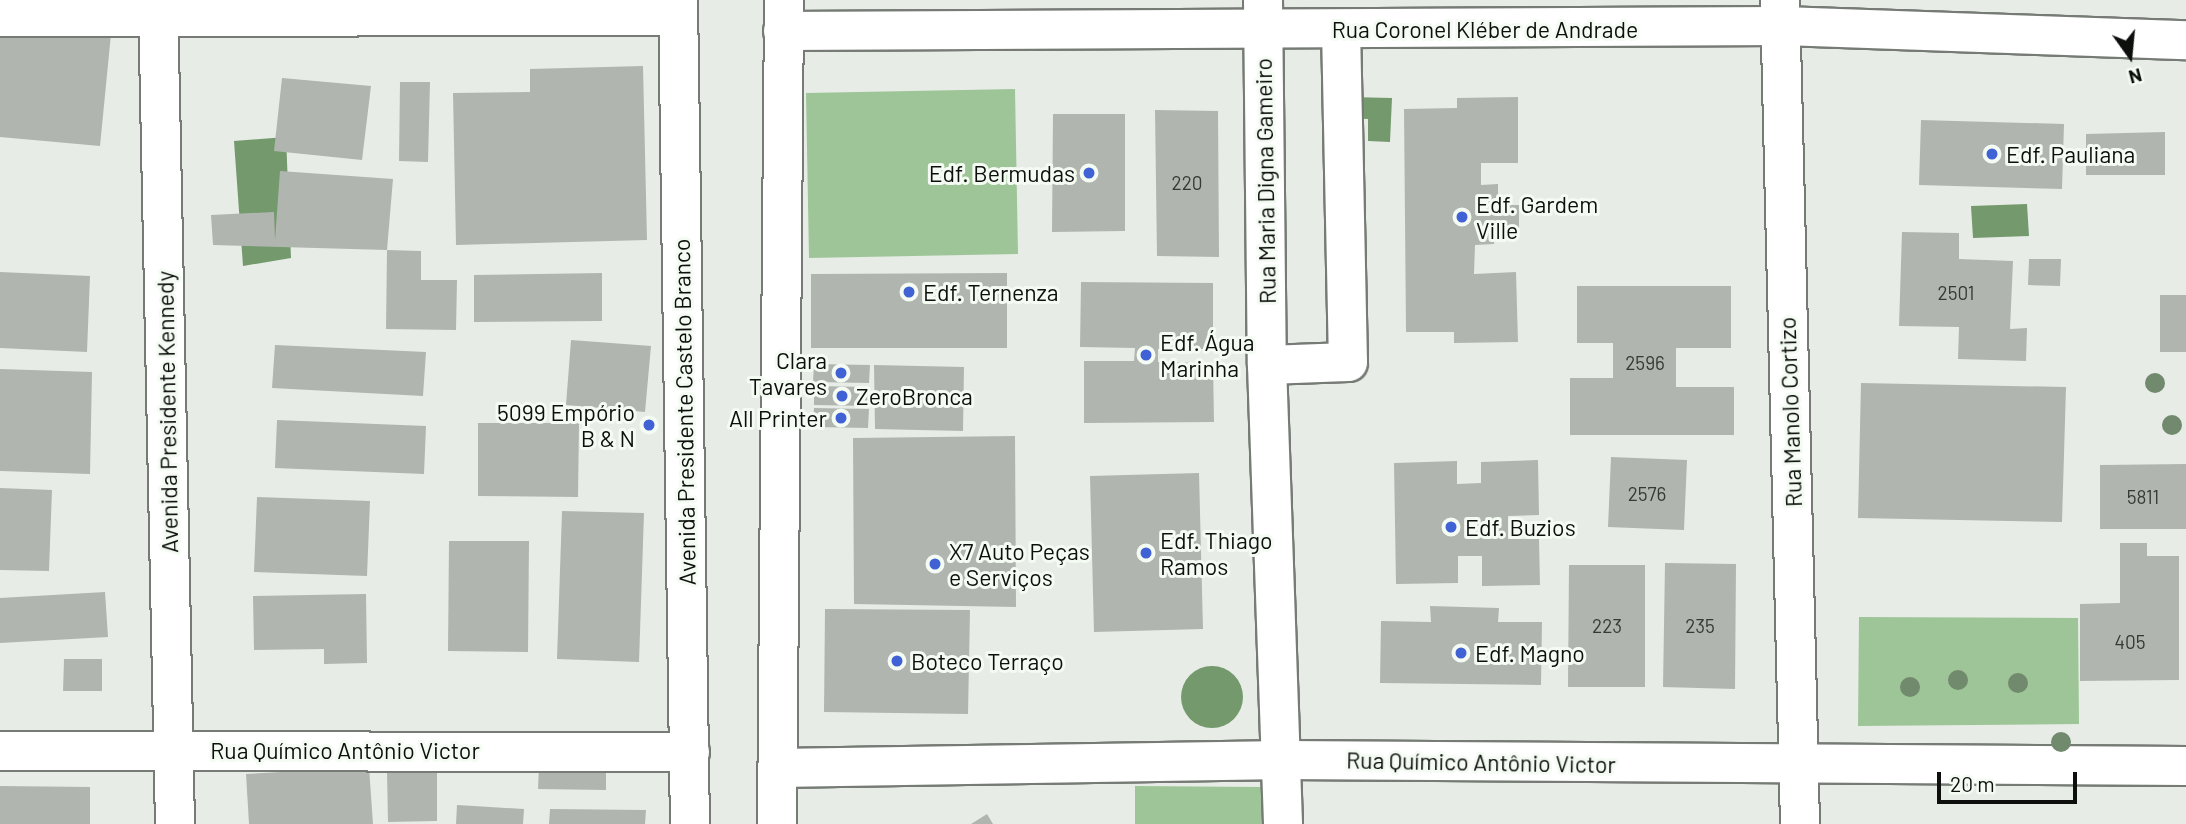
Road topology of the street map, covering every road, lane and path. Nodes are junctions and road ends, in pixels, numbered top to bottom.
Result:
1 (158, 8) edge
2 (678, 8) edge
3 (1780, 13) edge
4 (784, 15) edge
5 (1263, 15) edge
6 (0, 17) edge
7 (1341, 30) junction
8 (2186, 40) edge
9 (1266, 365) junction
10 (174, 749) junction
11 (0, 751) edge
12 (690, 752) junction
13 (1283, 760) junction
14 (1800, 765) junction
15 (2186, 766) edge
16 (776, 768) junction
17 (175, 824) edge
18 (690, 824) edge
19 (777, 824) edge
20 (1283, 824) edge
21 (1800, 824) edge

1 - 2 street
1 - 6 street
1 - 10 street, Avenida Presidente Kennedy
2 - 12 street, Avenida Presidente Castelo Branco
3 - 7 street, Rua Coronel Kléber de Andrade
3 - 8 street, Rua Coronel Kléber de Andrade
3 - 14 street, Rua Manolo Cortizo
4 - 5 street, Rua Coronel Kléber de Andrade
4 - 16 street
5 - 7 street, Rua Coronel Kléber de Andrade
5 - 9 street, Rua Maria Digna Gameiro
7 - 9 street
9 - 13 street, Rua Maria Digna Gameiro
10 - 11 street, Rua Químico Antônio Victor
10 - 12 street, Rua Químico Antônio Victor
10 - 17 street, Avenida Presidente Kennedy
12 - 18 street, Avenida Presidente Castelo Branco
13 - 14 street, Rua Químico Antônio Victor
13 - 16 street, Rua Químico Antônio Victor
13 - 20 street, Rua Maria Digna Gameiro
14 - 15 street, Rua Químico Antônio Victor
14 - 21 street, Rua Manolo Cortizo
16 - 19 street

